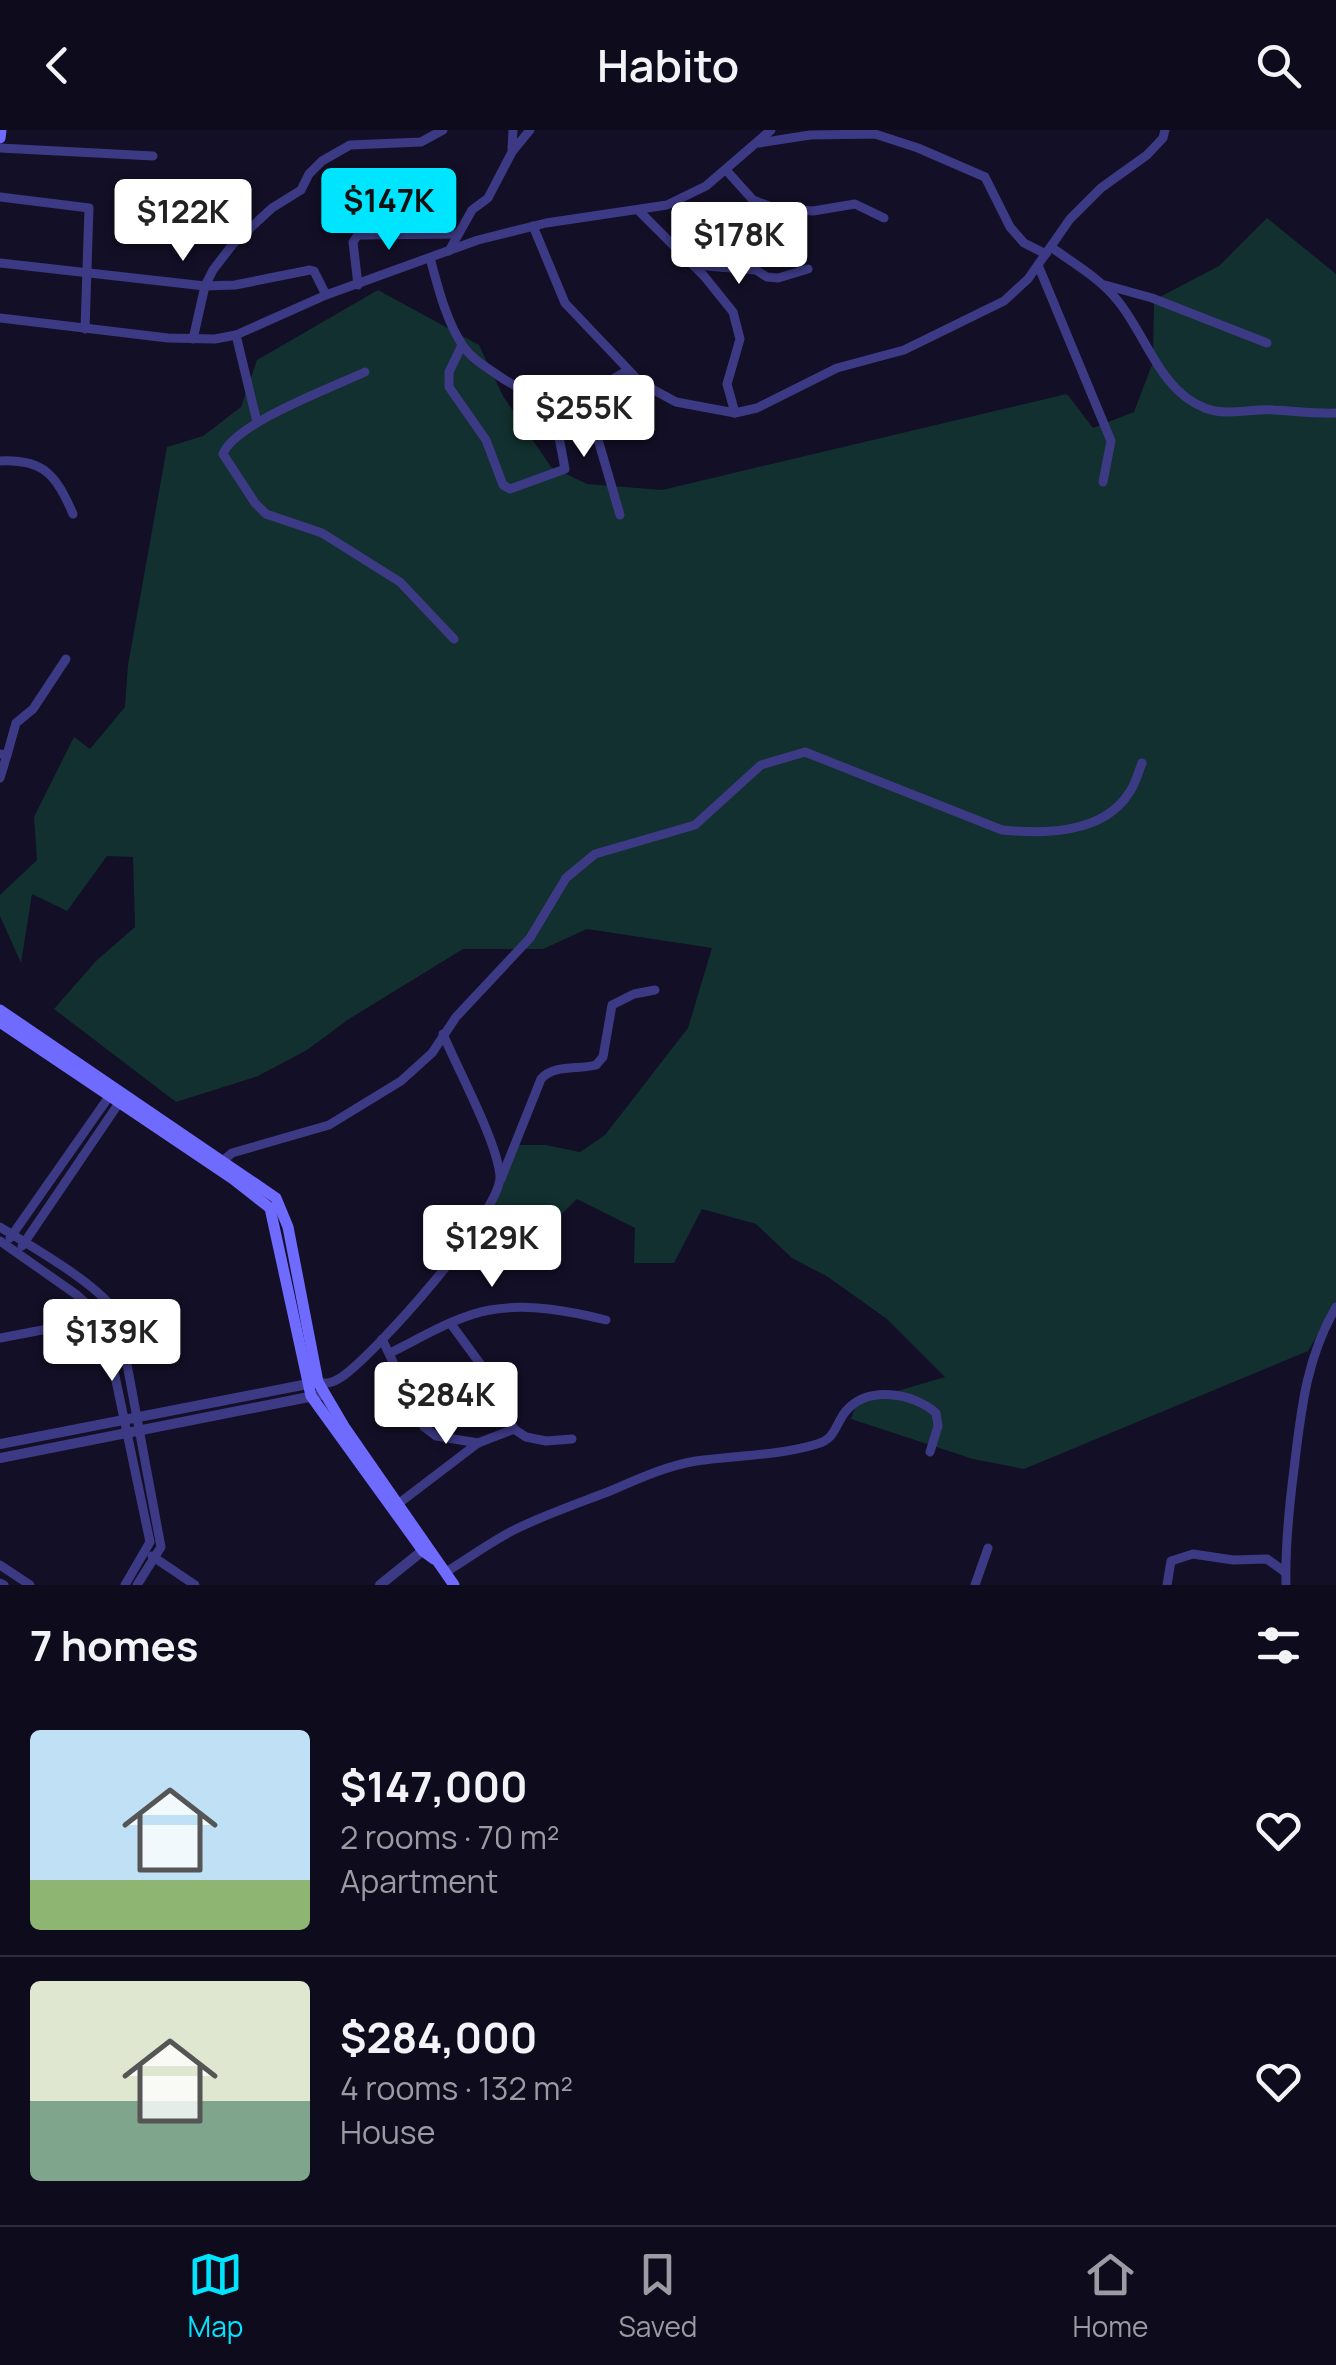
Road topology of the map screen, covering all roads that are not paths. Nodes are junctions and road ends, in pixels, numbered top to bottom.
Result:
1 (1, 130) edge
2 (443, 130) edge
3 (513, 130) edge
4 (530, 130) edge
5 (771, 130) edge
6 (1165, 130) edge
7 (0, 138) edge
8 (759, 143) junction
9 (0, 148) edge
10 (512, 152) junction
11 (153, 156) dead end
12 (726, 170) junction
13 (0, 197) edge
14 (638, 210) junction
15 (884, 218) dead end
16 (533, 226) junction
17 (458, 234) junction
18 (450, 250) junction
19 (1049, 250) junction
20 (430, 258) junction
21 (0, 262) edge
22 (694, 265) junction
23 (1038, 265) junction
24 (808, 269) dead end
25 (87, 274) junction
26 (1101, 284) junction
27 (358, 285) junction
28 (205, 286) junction
29 (326, 296) junction
30 (0, 318) edge
31 (85, 329) junction
32 (236, 335) junction
33 (194, 339) junction
34 (1267, 343) dead end
35 (462, 345) junction
36 (628, 370) junction
37 (365, 372) dead end
38 (584, 394) junction
39 (541, 397) junction
40 (735, 412) junction
41 (1336, 414) edge
42 (257, 422) junction
43 (0, 461) edge
44 (1103, 482) dead end
45 (73, 514) dead end
46 (620, 515) dead end
47 (454, 639) dead end
48 (66, 660) dead end
49 (3, 754) edge
50 (1142, 763) dead end
51 (0, 778) edge
52 (656, 990) dead end
53 (0, 1010) edge
54 (0, 1022) edge
55 (443, 1034) junction
56 (55, 1053) junction
57 (117, 1096) junction
58 (219, 1164) junction
59 (60, 1168) junction
60 (70, 1174) junction
61 (500, 1180) junction
62 (0, 1226) edge
63 (13, 1235) junction
64 (3, 1242) edge
65 (25, 1242) junction
66 (17, 1252) junction
67 (86, 1285) junction
68 (77, 1295) junction
69 (1336, 1307) edge
70 (118, 1316) junction
71 (103, 1319) junction
72 (606, 1320) dead end
73 (451, 1324) junction
74 (0, 1338) edge
75 (382, 1339) junction
76 (390, 1353) junction
77 (318, 1388) junction
78 (137, 1418) junction
79 (124, 1420) junction
80 (514, 1429) junction
81 (139, 1431) junction
82 (60, 1433) junction
83 (126, 1434) junction
84 (572, 1439) dead end
85 (20, 1440) junction
86 (478, 1443) junction
87 (0, 1444) edge
88 (62, 1446) junction
89 (930, 1452) dead end
90 (22, 1454) junction
91 (0, 1458) edge
92 (398, 1504) junction
93 (426, 1548) junction
94 (988, 1548) dead end
95 (146, 1552) junction
96 (156, 1558) junction
97 (0, 1566) edge
98 (442, 1567) junction
99 (1286, 1572) junction
100 (30, 1585) edge
101 (125, 1585) edge
102 (137, 1585) edge
103 (195, 1585) edge
104 (380, 1585) edge
105 (454, 1585) edge
106 (974, 1585) edge
107 (1167, 1585) edge
108 (1286, 1585) edge

1 - 7 main road
2 - 28 street
3 - 10 street
4 - 10 street
5 - 8 street
6 - 19 street
8 - 12 street
8 - 19 street
9 - 11 street
10 - 17 street
12 - 14 street
12 - 15 street
13 - 25 street
14 - 16 street
14 - 22 street
16 - 18 street
16 - 36 street
17 - 18 street
17 - 27 street
18 - 20 street
19 - 23 street
19 - 26 street
20 - 27 street
20 - 35 street
21 - 25 street
22 - 24 street
22 - 40 street
23 - 40 street
23 - 44 street
25 - 28 street
25 - 31 street
26 - 34 street
26 - 41 street
27 - 29 street
28 - 29 street
28 - 33 street
29 - 32 street
30 - 31 street
31 - 33 street
32 - 33 street
32 - 42 street
35 - 39 street
35 - 39 street
36 - 38 street
36 - 40 street
37 - 42 street
38 - 39 street
38 - 46 street
42 - 47 street
43 - 45 street
48 - 49 street
49 - 51 street
50 - 55 street
52 - 61 street
53 - 56 main road
54 - 56 main road
55 - 58 street
55 - 61 street
56 - 57 main road
57 - 58 main road
57 - 59 street
57 - 60 street
58 - 77 main road
59 - 60 street
59 - 63 street
60 - 65 street
61 - 75 street
62 - 63 street
63 - 64 street
63 - 65 street
64 - 66 street
65 - 66 street
65 - 67 street
66 - 68 street
67 - 68 street
67 - 70 street
68 - 71 street
69 - 99 street
70 - 71 street
70 - 78 street
71 - 74 street
71 - 79 street
72 - 73 street
73 - 76 street
73 - 80 street
75 - 76 street
75 - 77 street
76 - 86 street
77 - 78 street
77 - 81 street
77 - 92 main road
77 - 93 main road
78 - 79 street
78 - 81 street
79 - 82 street
79 - 83 street
80 - 84 street
80 - 86 street
81 - 83 street
81 - 96 street
82 - 85 street
82 - 88 street
83 - 88 street
83 - 95 street
85 - 87 street
85 - 90 street
86 - 92 street
88 - 90 street
89 - 98 street
90 - 91 street
92 - 93 main road
93 - 98 main road
93 - 104 street
94 - 106 street
95 - 96 street
95 - 101 street
96 - 102 street
96 - 103 street
97 - 100 street
98 - 105 main road
99 - 107 street
99 - 108 street

